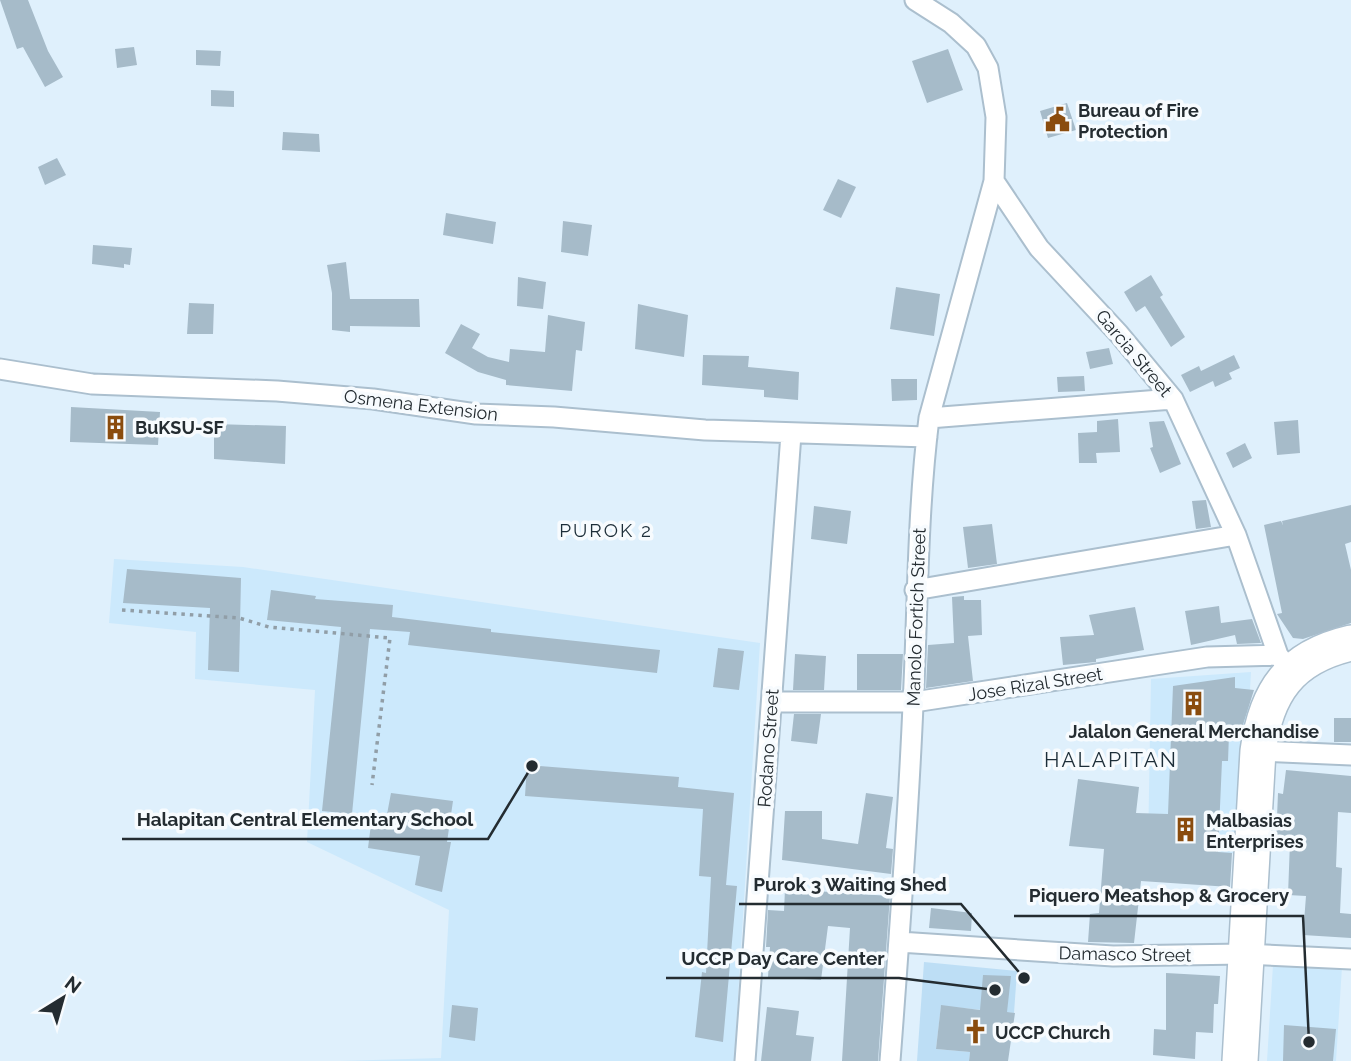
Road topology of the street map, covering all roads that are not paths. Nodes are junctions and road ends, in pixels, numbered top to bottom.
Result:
1 (915, 0) edge
2 (993, 181) junction
3 (0, 369) edge
4 (1173, 399) junction
5 (928, 427) junction
6 (792, 434) junction
7 (1236, 535) junction
8 (915, 590) junction
9 (1351, 643) edge
10 (1284, 663) junction
11 (772, 702) junction
12 (914, 702) junction
13 (1258, 751) junction
14 (1351, 755) edge
15 (899, 942) junction
16 (1244, 954) junction
17 (1351, 958) edge
18 (745, 1061) edge
19 (890, 1061) edge
20 (1240, 1061) edge

1 - 2 street
2 - 4 street, Garcia Street
2 - 5 street, Manolo Fortich Street
3 - 6 street, Osmena Extension
4 - 5 street, Osmena Extension
4 - 7 street, Garcia Street
5 - 6 street, Osmena Extension
5 - 8 street, Manolo Fortich Street
6 - 11 street, Rodano Street
7 - 8 street
7 - 10 street, Garcia Street
8 - 12 street, Manolo Fortich Street
9 - 10 highway
10 - 12 street, Jose Rizal Street
10 - 13 highway
11 - 12 street, Jose Rizal Street
11 - 18 street, Rodano Street
12 - 15 street, Manolo Fortich Street
13 - 14 street
13 - 16 highway
15 - 16 street, Damasco Street
15 - 19 street, Manolo Fortich Street
16 - 17 street, Damasco Street
16 - 20 highway

